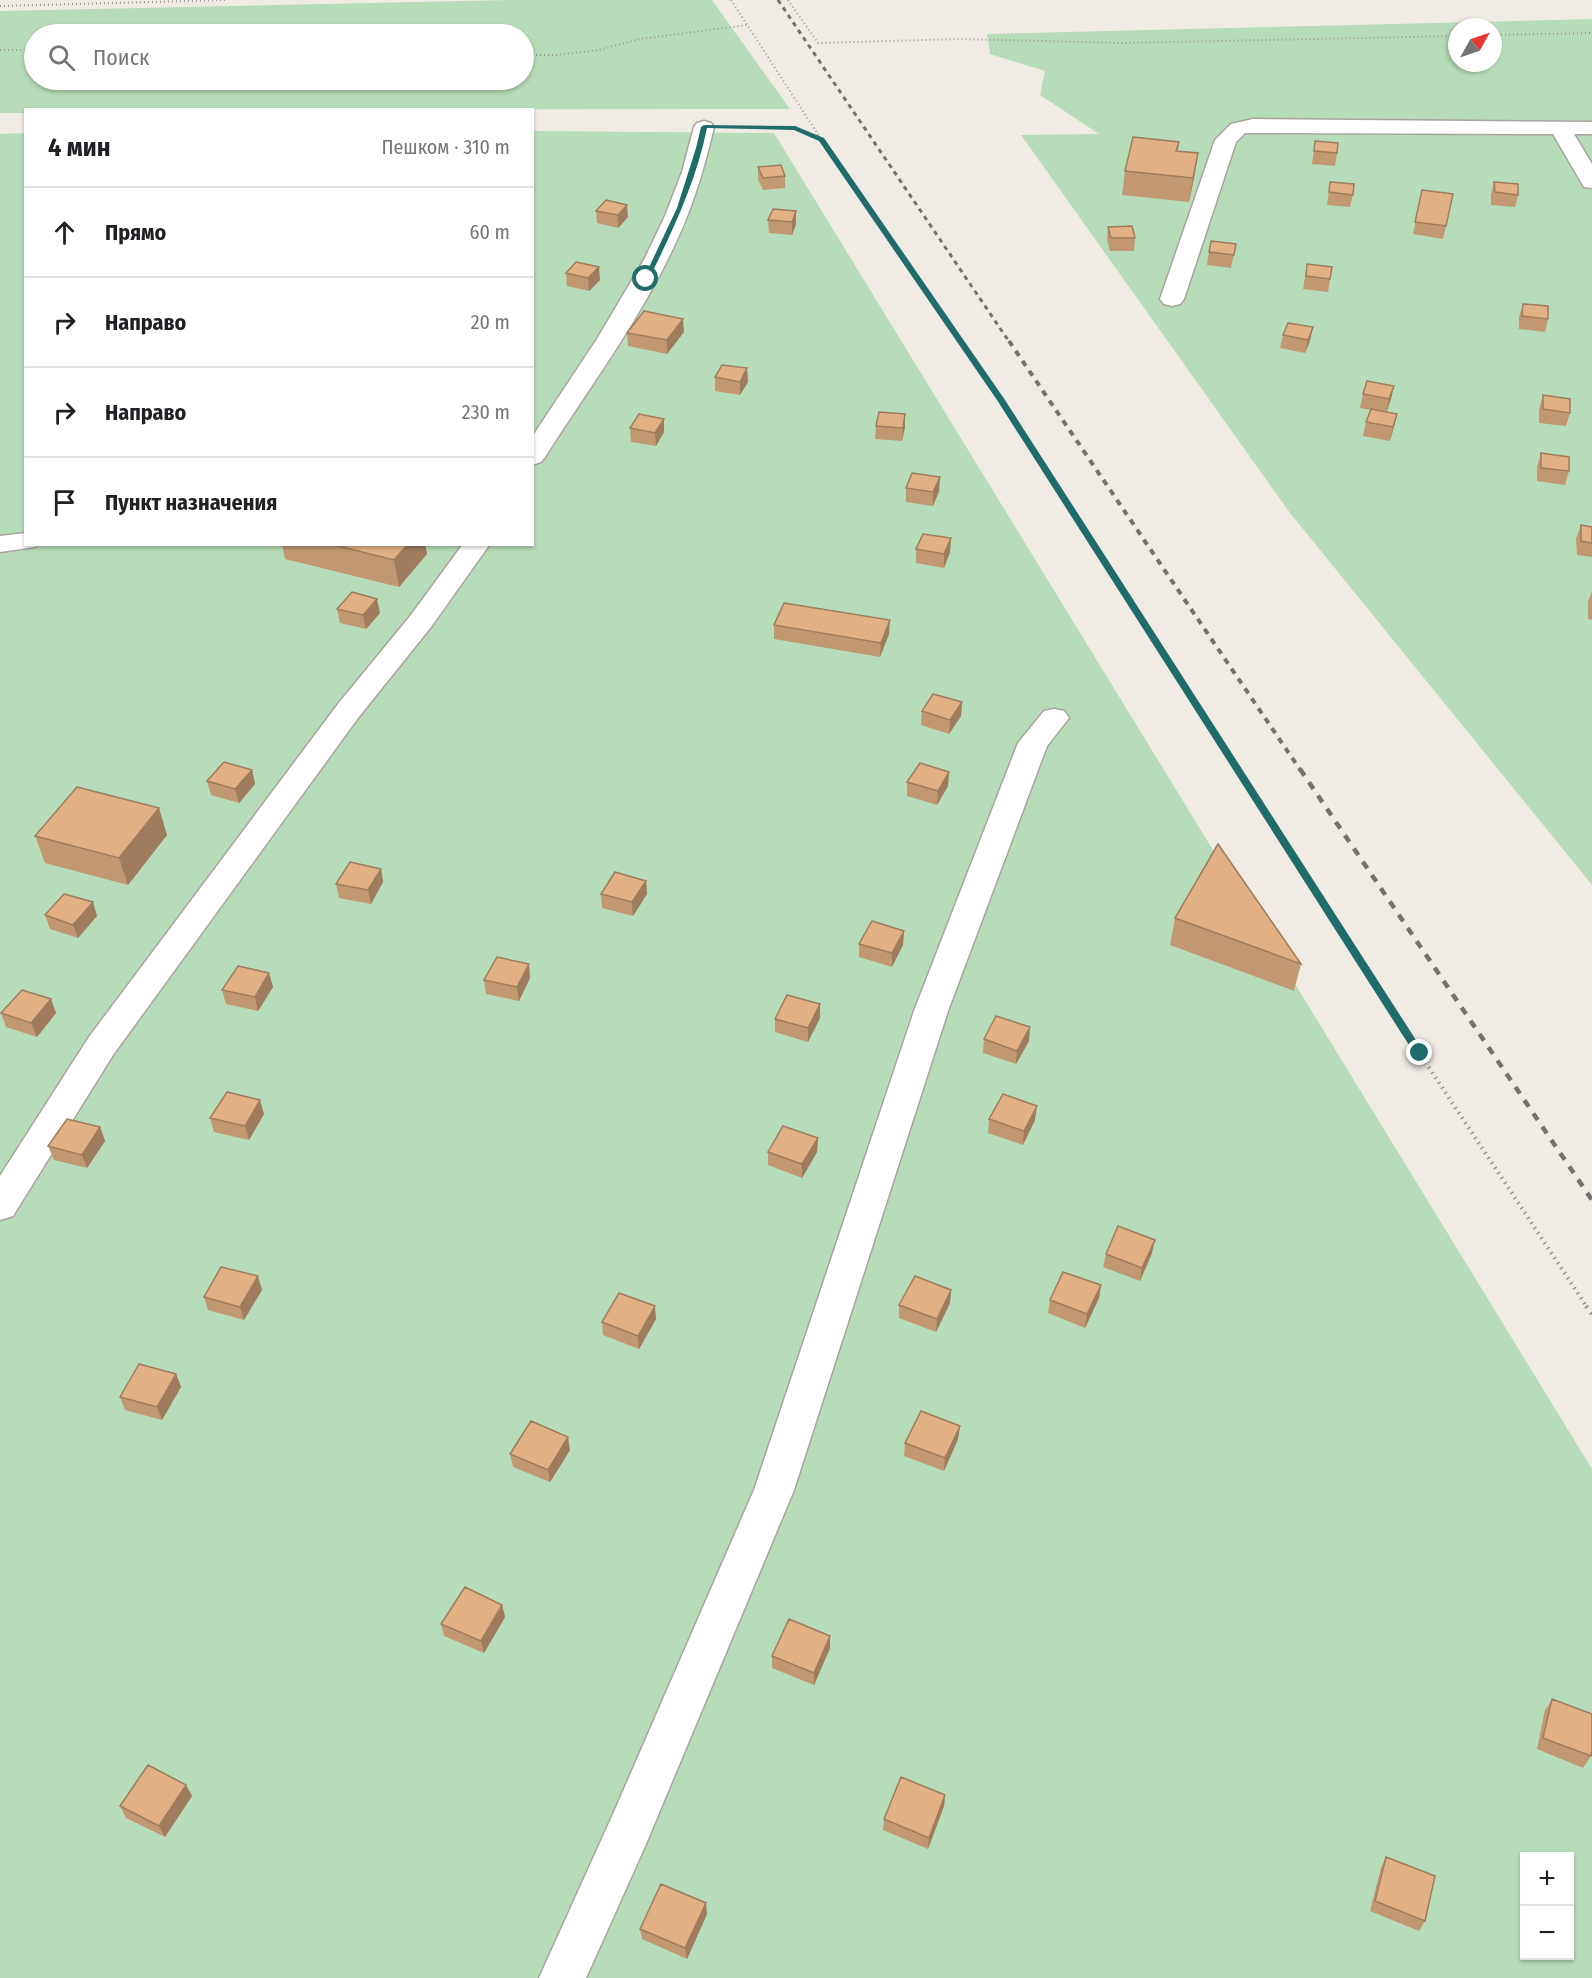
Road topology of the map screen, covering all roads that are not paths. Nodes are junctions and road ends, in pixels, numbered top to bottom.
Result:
1 (704, 127) road end
2 (1560, 128) junction
3 (1592, 128) edge
4 (1592, 182) edge
5 (1172, 299) dead end
6 (534, 454) edge
7 (24, 541) edge
8 (0, 544) edge
9 (476, 546) edge
10 (1054, 718) dead end
11 (0, 1206) edge
12 (562, 1978) edge

1 - 6 street
2 - 3 street
2 - 4 street
2 - 5 street
7 - 8 street
9 - 11 street
10 - 12 street

